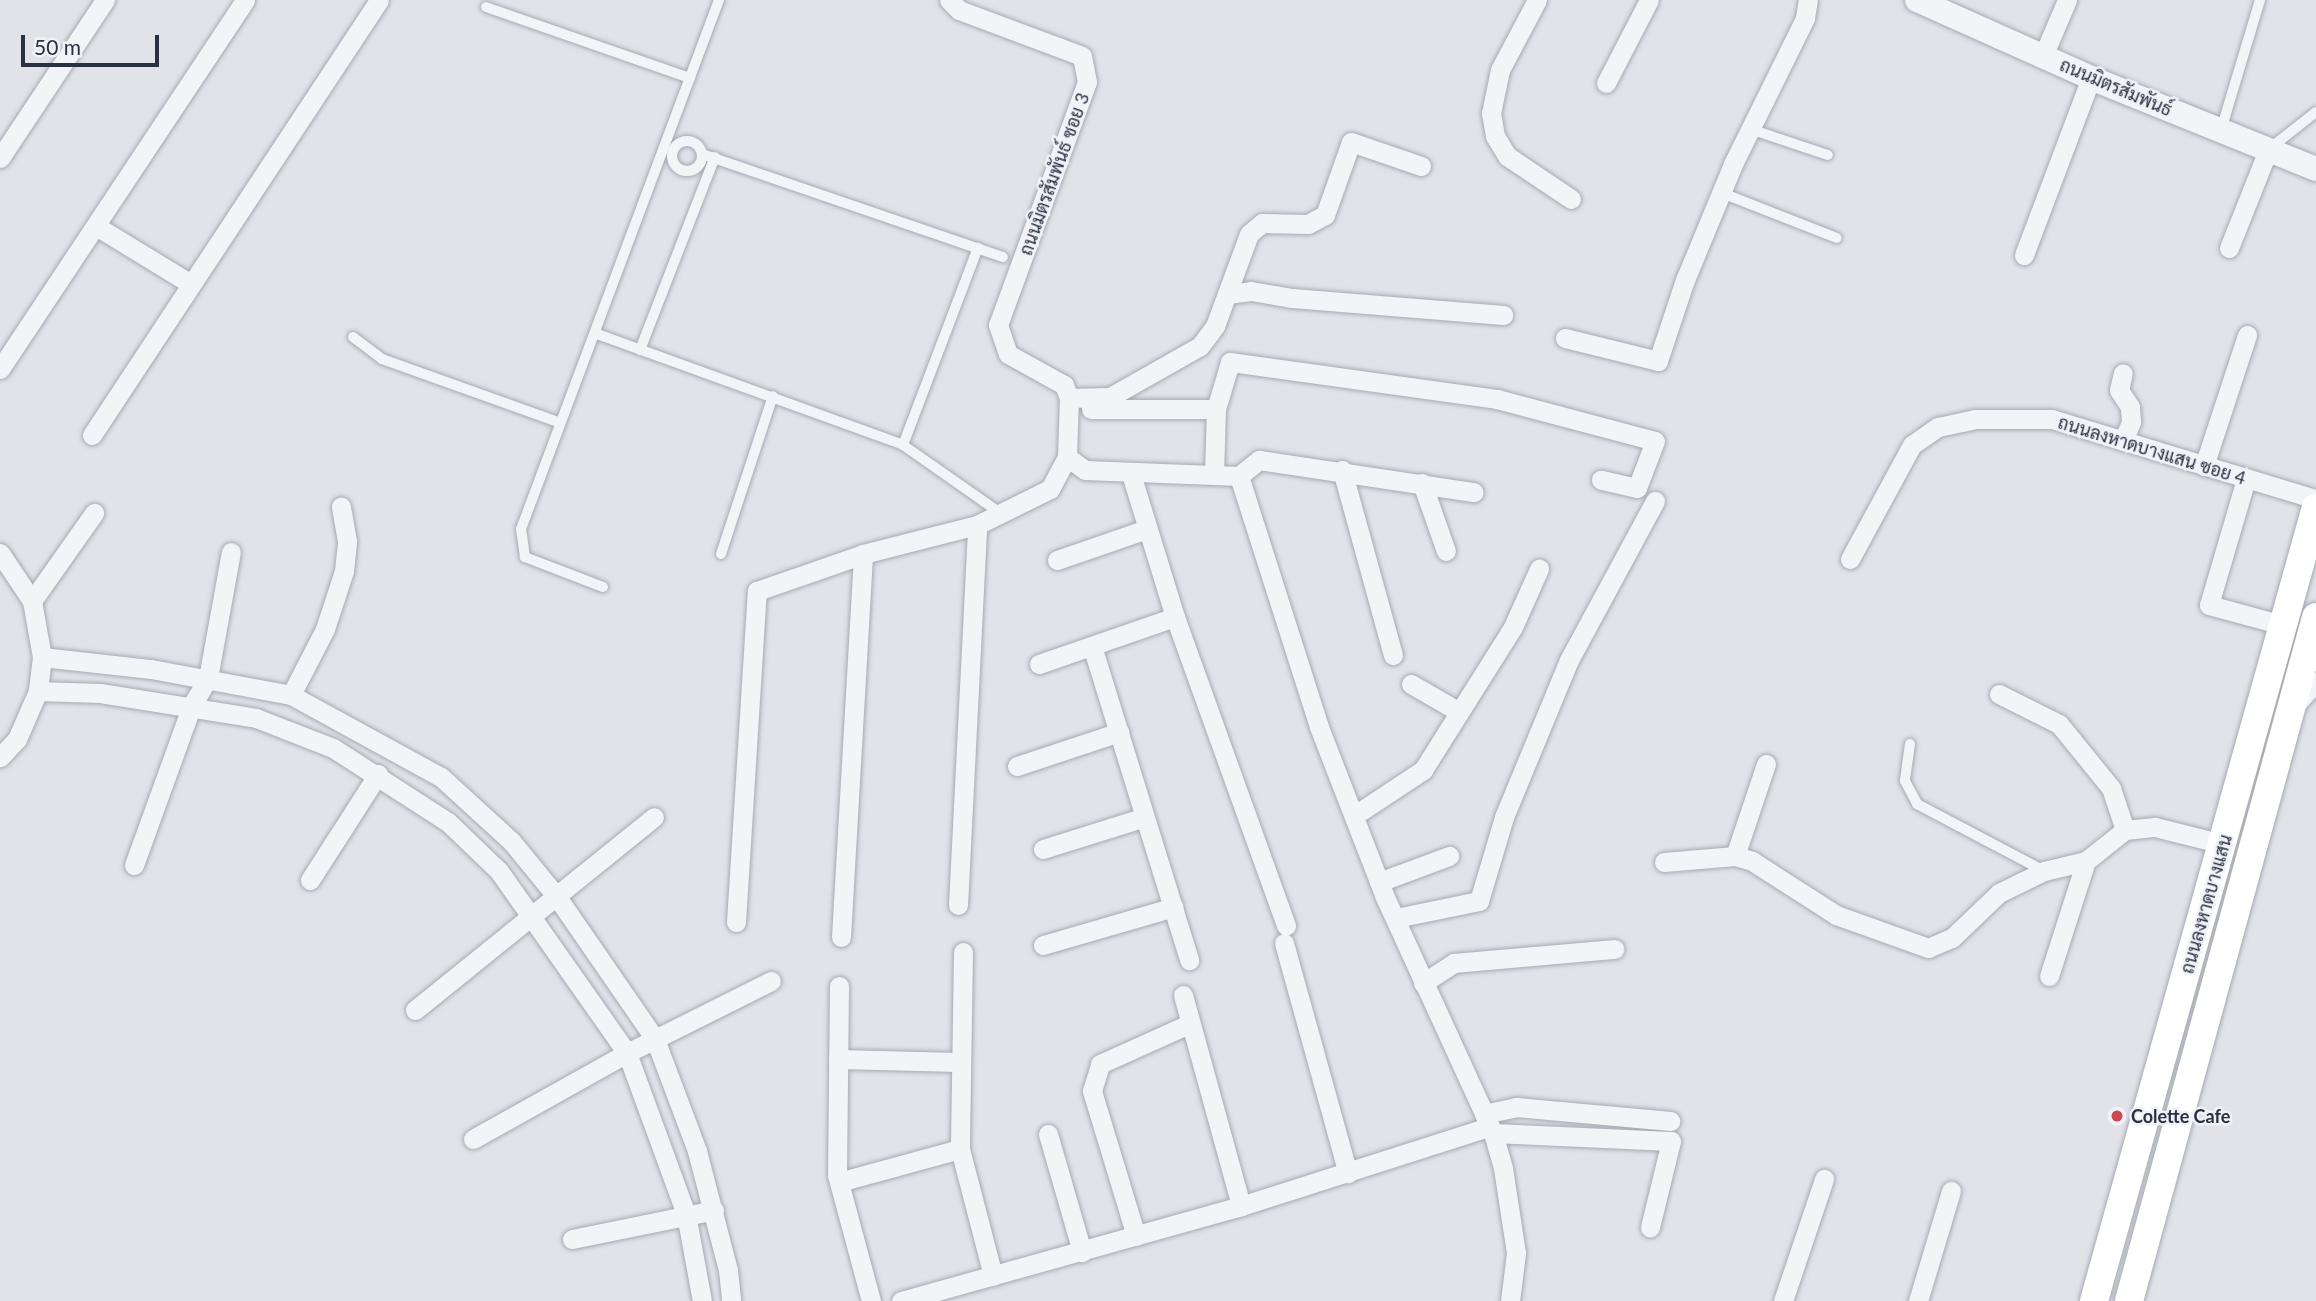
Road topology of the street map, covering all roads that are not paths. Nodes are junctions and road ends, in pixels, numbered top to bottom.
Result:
1 (105, 0) edge
2 (245, 0) edge
3 (379, 0) edge
4 (719, 0) edge
5 (949, 0) edge
6 (1537, 0) edge
7 (1649, 0) edge
8 (1808, 0) edge
9 (1917, 0) edge
10 (2067, 0) edge
11 (2260, 0) edge
12 (486, 7) dead end
13 (2043, 56) junction
14 (690, 78) junction
15 (2091, 78) junction
16 (1606, 83) dead end
17 (2316, 112) edge
18 (674, 125) junction
19 (1751, 129) junction
20 (2221, 131) junction
21 (683, 141) junction
22 (2268, 150) junction
23 (702, 154) junction
24 (1828, 155) dead end
25 (0, 158) edge
26 (715, 158) junction
27 (1422, 166) dead end
28 (676, 167) junction
29 (659, 169) junction
30 (2316, 169) edge
31 (1722, 193) junction
32 (1571, 199) dead end
33 (96, 226) junction
34 (1837, 238) dead end
35 (978, 248) junction
36 (2230, 248) dead end
37 (2024, 255) dead end
38 (1003, 257) dead end
39 (191, 285) junction
40 (1227, 294) junction
41 (1503, 315) dead end
42 (10, 334) edge
43 (597, 334) junction
44 (2247, 335) dead end
45 (353, 337) dead end
46 (1565, 338) dead end
47 (640, 349) junction
48 (0, 369) edge
49 (2123, 373) dead end
50 (773, 397) junction
51 (1069, 403) junction
52 (1216, 409) junction
53 (558, 422) junction
54 (92, 435) dead end
55 (2123, 441) junction
56 (903, 445) junction
57 (1067, 457) junction
58 (2204, 467) junction
59 (1342, 470) junction
60 (1131, 474) junction
61 (1214, 475) junction
62 (1239, 476) junction
63 (2246, 479) junction
64 (1601, 480) dead end
65 (1422, 483) junction
66 (1474, 492) dead end
67 (2316, 499) edge
68 (1654, 501) dead end
69 (341, 507) dead end
70 (2316, 507) edge
71 (94, 513) dead end
72 (1003, 514) junction
73 (978, 525) junction
74 (1147, 529) junction
75 (1446, 551) dead end
76 (231, 552) dead end
77 (0, 553) edge
78 (721, 554) dead end
79 (863, 554) junction
80 (1056, 559) dead end
81 (1850, 559) dead end
82 (1539, 569) dead end
83 (603, 587) dead end
84 (32, 601) junction
85 (1175, 617) junction
86 (2316, 617) edge
87 (2283, 625) junction
88 (1092, 646) junction
89 (1392, 655) dead end
90 (42, 657) junction
91 (1039, 664) dead end
92 (208, 678) junction
93 (2316, 682) edge
94 (1411, 684) dead end
95 (38, 691) junction
96 (2000, 694) dead end
97 (291, 695) junction
98 (192, 705) junction
99 (1458, 711) junction
100 (2290, 711) junction
101 (1119, 732) junction
102 (1910, 744) dead end
103 (0, 757) edge
104 (1766, 764) dead end
105 (1017, 766) dead end
106 (378, 774) junction
107 (1355, 815) junction
108 (654, 817) dead end
109 (1142, 818) junction
110 (2125, 830) junction
111 (2222, 844) junction
112 (1043, 849) dead end
113 (1448, 856) dead end
114 (1735, 856) junction
115 (2086, 861) junction
116 (1664, 862) dead end
117 (134, 865) dead end
118 (2044, 871) junction
119 (310, 880) dead end
120 (1379, 882) junction
121 (557, 897) junction
122 (958, 905) dead end
123 (1174, 908) junction
124 (532, 917) junction
125 (1396, 918) junction
126 (736, 922) dead end
127 (841, 937) dead end
128 (1043, 946) dead end
129 (1614, 949) dead end
130 (963, 952) dead end
131 (1189, 960) dead end
132 (2049, 976) dead end
133 (771, 981) dead end
134 (1423, 983) junction
135 (839, 986) dead end
136 (1183, 995) dead end
137 (415, 1010) dead end
138 (1189, 1024) junction
139 (654, 1039) junction
140 (627, 1053) junction
141 (838, 1059) junction
142 (959, 1062) junction
143 (1670, 1121) dead end
144 (1488, 1125) junction
145 (1048, 1134) dead end
146 (473, 1139) dead end
147 (960, 1149) junction
148 (1348, 1173) junction
149 (1824, 1179) dead end
150 (839, 1182) junction
151 (1951, 1191) dead end
152 (1241, 1206) junction
153 (714, 1210) junction
154 (686, 1214) junction
155 (1650, 1227) dead end
156 (1136, 1237) junction
157 (572, 1239) dead end
158 (1082, 1252) junction
159 (993, 1276) junction
160 (702, 1301) edge
161 (731, 1301) edge
162 (872, 1301) edge
163 (901, 1301) edge
164 (1510, 1301) edge
165 (1783, 1301) edge
166 (1918, 1301) edge
167 (2094, 1301) edge
168 (2129, 1301) edge

1 - 25 street
2 - 33 street
3 - 39 street
4 - 14 lane
5 - 51 street, ถนนมิตรสัมพันธ์ ซอย 3
6 - 32 street
7 - 16 street
8 - 19 street
9 - 13 street, ถนนมิตรสัมพันธ์
10 - 13 street
11 - 20 lane
12 - 14 lane
13 - 15 street, ถนนมิตรสัมพันธ์
14 - 18 lane
15 - 20 street, ถนนมิตรสัมพันธ์
15 - 37 street
17 - 22 lane
18 - 21 lane
18 - 29 lane
19 - 24 lane
19 - 31 street
20 - 22 street, ถนนมิตรสัมพันธ์
21 - 23 lane
21 - 28 lane
22 - 30 street, ถนนมิตรสัมพันธ์
22 - 36 street
23 - 26 lane
23 - 28 lane
26 - 35 lane
26 - 47 lane
27 - 40 street
28 - 29 lane
29 - 43 lane
31 - 34 lane
31 - 46 street
33 - 39 street
33 - 42 street
35 - 38 lane
35 - 56 lane
39 - 54 street
40 - 41 street
40 - 51 street
42 - 48 street
43 - 47 lane
43 - 53 lane
44 - 58 street
45 - 53 lane
47 - 50 lane
49 - 55 street
50 - 56 lane
50 - 78 lane
51 - 52 street
51 - 57 street
52 - 61 street
52 - 64 street
53 - 83 lane
55 - 58 street, ถนนลงหาดบางแสน ซอย 4
55 - 81 street, ถนนลงหาดบางแสน ซอย 4
56 - 72 lane
57 - 60 street
57 - 72 street
58 - 63 street, ถนนลงหาดบางแสน ซอย 4
59 - 62 street
59 - 65 street
59 - 89 street
60 - 61 street
60 - 74 street
61 - 62 street
62 - 107 street
63 - 67 street, ถนนลงหาดบางแสน ซอย 4
63 - 87 street
65 - 66 street
65 - 75 street
68 - 125 street
69 - 97 street
70 - 87 main road, ถนนลงหาดบางแสน
71 - 84 street
72 - 73 street
73 - 79 street
73 - 122 street
74 - 80 street
74 - 85 street
76 - 92 street
77 - 84 street
79 - 126 street
79 - 127 street
82 - 99 street
84 - 90 street
85 - 88 street
85 - 148 street
86 - 100 main road, ถนนลงหาดบางแสน
87 - 111 main road, ถนนลงหาดบางแสน
88 - 91 street
88 - 101 street
90 - 92 street
90 - 95 street
92 - 97 street
92 - 98 street
93 - 100 street
94 - 99 street
95 - 98 street
95 - 103 street
96 - 110 street
97 - 121 street
98 - 106 street
98 - 117 street
99 - 107 street
100 - 168 main road, ถนนลงหาดบางแสน
101 - 105 street
101 - 109 street
102 - 118 lane
104 - 114 street
106 - 119 street
106 - 124 street
107 - 120 street
108 - 121 street
109 - 112 street
109 - 123 street
110 - 111 street
110 - 115 street
111 - 167 main road, ถนนลงหาดบางแสน
113 - 120 street
114 - 116 street
114 - 118 street
115 - 118 street
115 - 132 street
120 - 125 street
121 - 124 street
121 - 139 street
123 - 128 street
123 - 131 street
124 - 137 street
124 - 140 street
125 - 134 street
129 - 134 street
130 - 142 street
133 - 139 street
134 - 144 street
135 - 141 street
136 - 138 street
138 - 152 street
138 - 156 street
139 - 140 street
139 - 153 street
140 - 146 street
140 - 154 street
141 - 142 street
141 - 150 street
142 - 147 street
143 - 144 street
144 - 148 street
144 - 155 street
144 - 164 street
145 - 158 street
147 - 150 street
147 - 159 street
148 - 152 street
149 - 165 street
150 - 162 street
151 - 166 street
152 - 156 street
153 - 154 street
153 - 161 street
154 - 157 street
154 - 160 street
156 - 158 street
158 - 159 street
159 - 163 street

